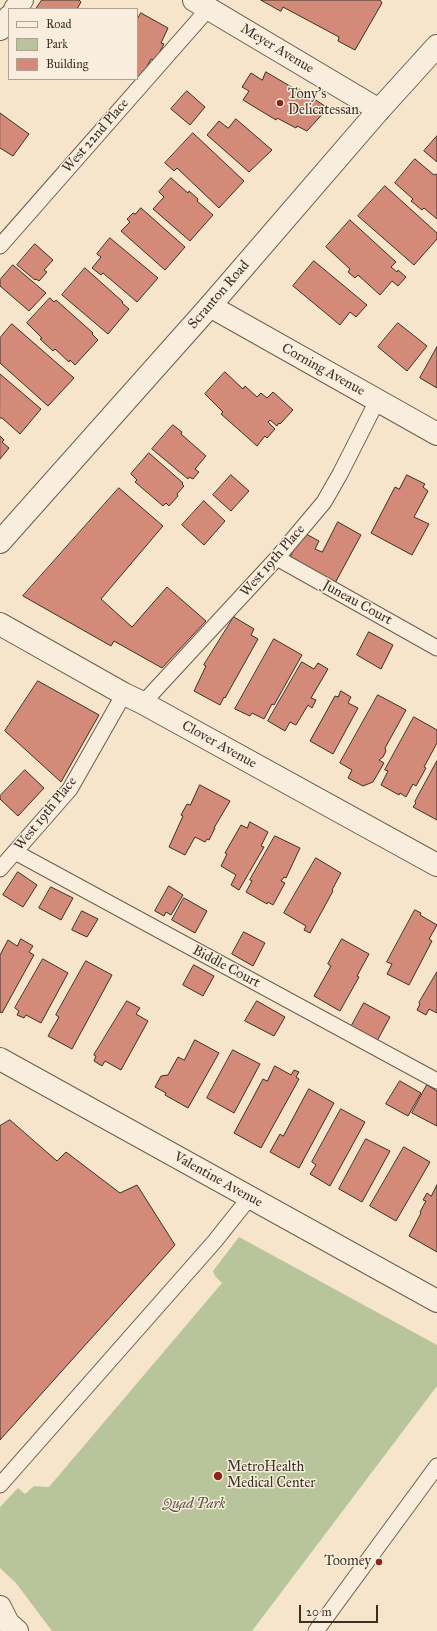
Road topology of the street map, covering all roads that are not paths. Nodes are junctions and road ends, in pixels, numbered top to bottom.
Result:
1 (22, 0) edge
2 (201, 4) edge
3 (16, 8) edge
4 (8, 18) edge
5 (0, 29) edge
6 (437, 46) edge
7 (138, 80) edge
8 (138, 80) edge
9 (379, 110) junction
10 (0, 246) edge
11 (210, 306) junction
12 (377, 401) junction
13 (437, 434) edge
14 (0, 542) edge
15 (277, 558) junction
16 (0, 624) edge
17 (437, 648) edge
18 (124, 694) junction
19 (143, 703) junction
20 (15, 852) junction
21 (437, 865) edge
22 (0, 869) edge
23 (0, 1059) edge
24 (437, 1081) edge
25 (250, 1197) junction
26 (437, 1301) edge
27 (437, 1466) edge
28 (0, 1485) edge
29 (316, 1631) edge

1 - 3 street
2 - 7 lane, West 22nd Place
2 - 9 street, Meyer Avenue
4 - 5 street
6 - 9 street, Scranton Road
8 - 10 lane, West 22nd Place
9 - 11 street, Scranton Road
11 - 12 street, Corning Avenue
11 - 14 street, Scranton Road
12 - 13 street, Corning Avenue
12 - 15 lane, West 19th Place
15 - 17 lane, Juneau Court
15 - 19 lane, West 19th Place
16 - 18 street, Clover Avenue
18 - 19 street, Clover Avenue
18 - 20 lane, West 19th Place
19 - 21 street, Clover Avenue
20 - 22 lane, West 19th Place
20 - 24 lane, Biddle Court
23 - 25 street, Valentine Avenue
25 - 26 street, Valentine Avenue
25 - 28 lane
27 - 29 lane

